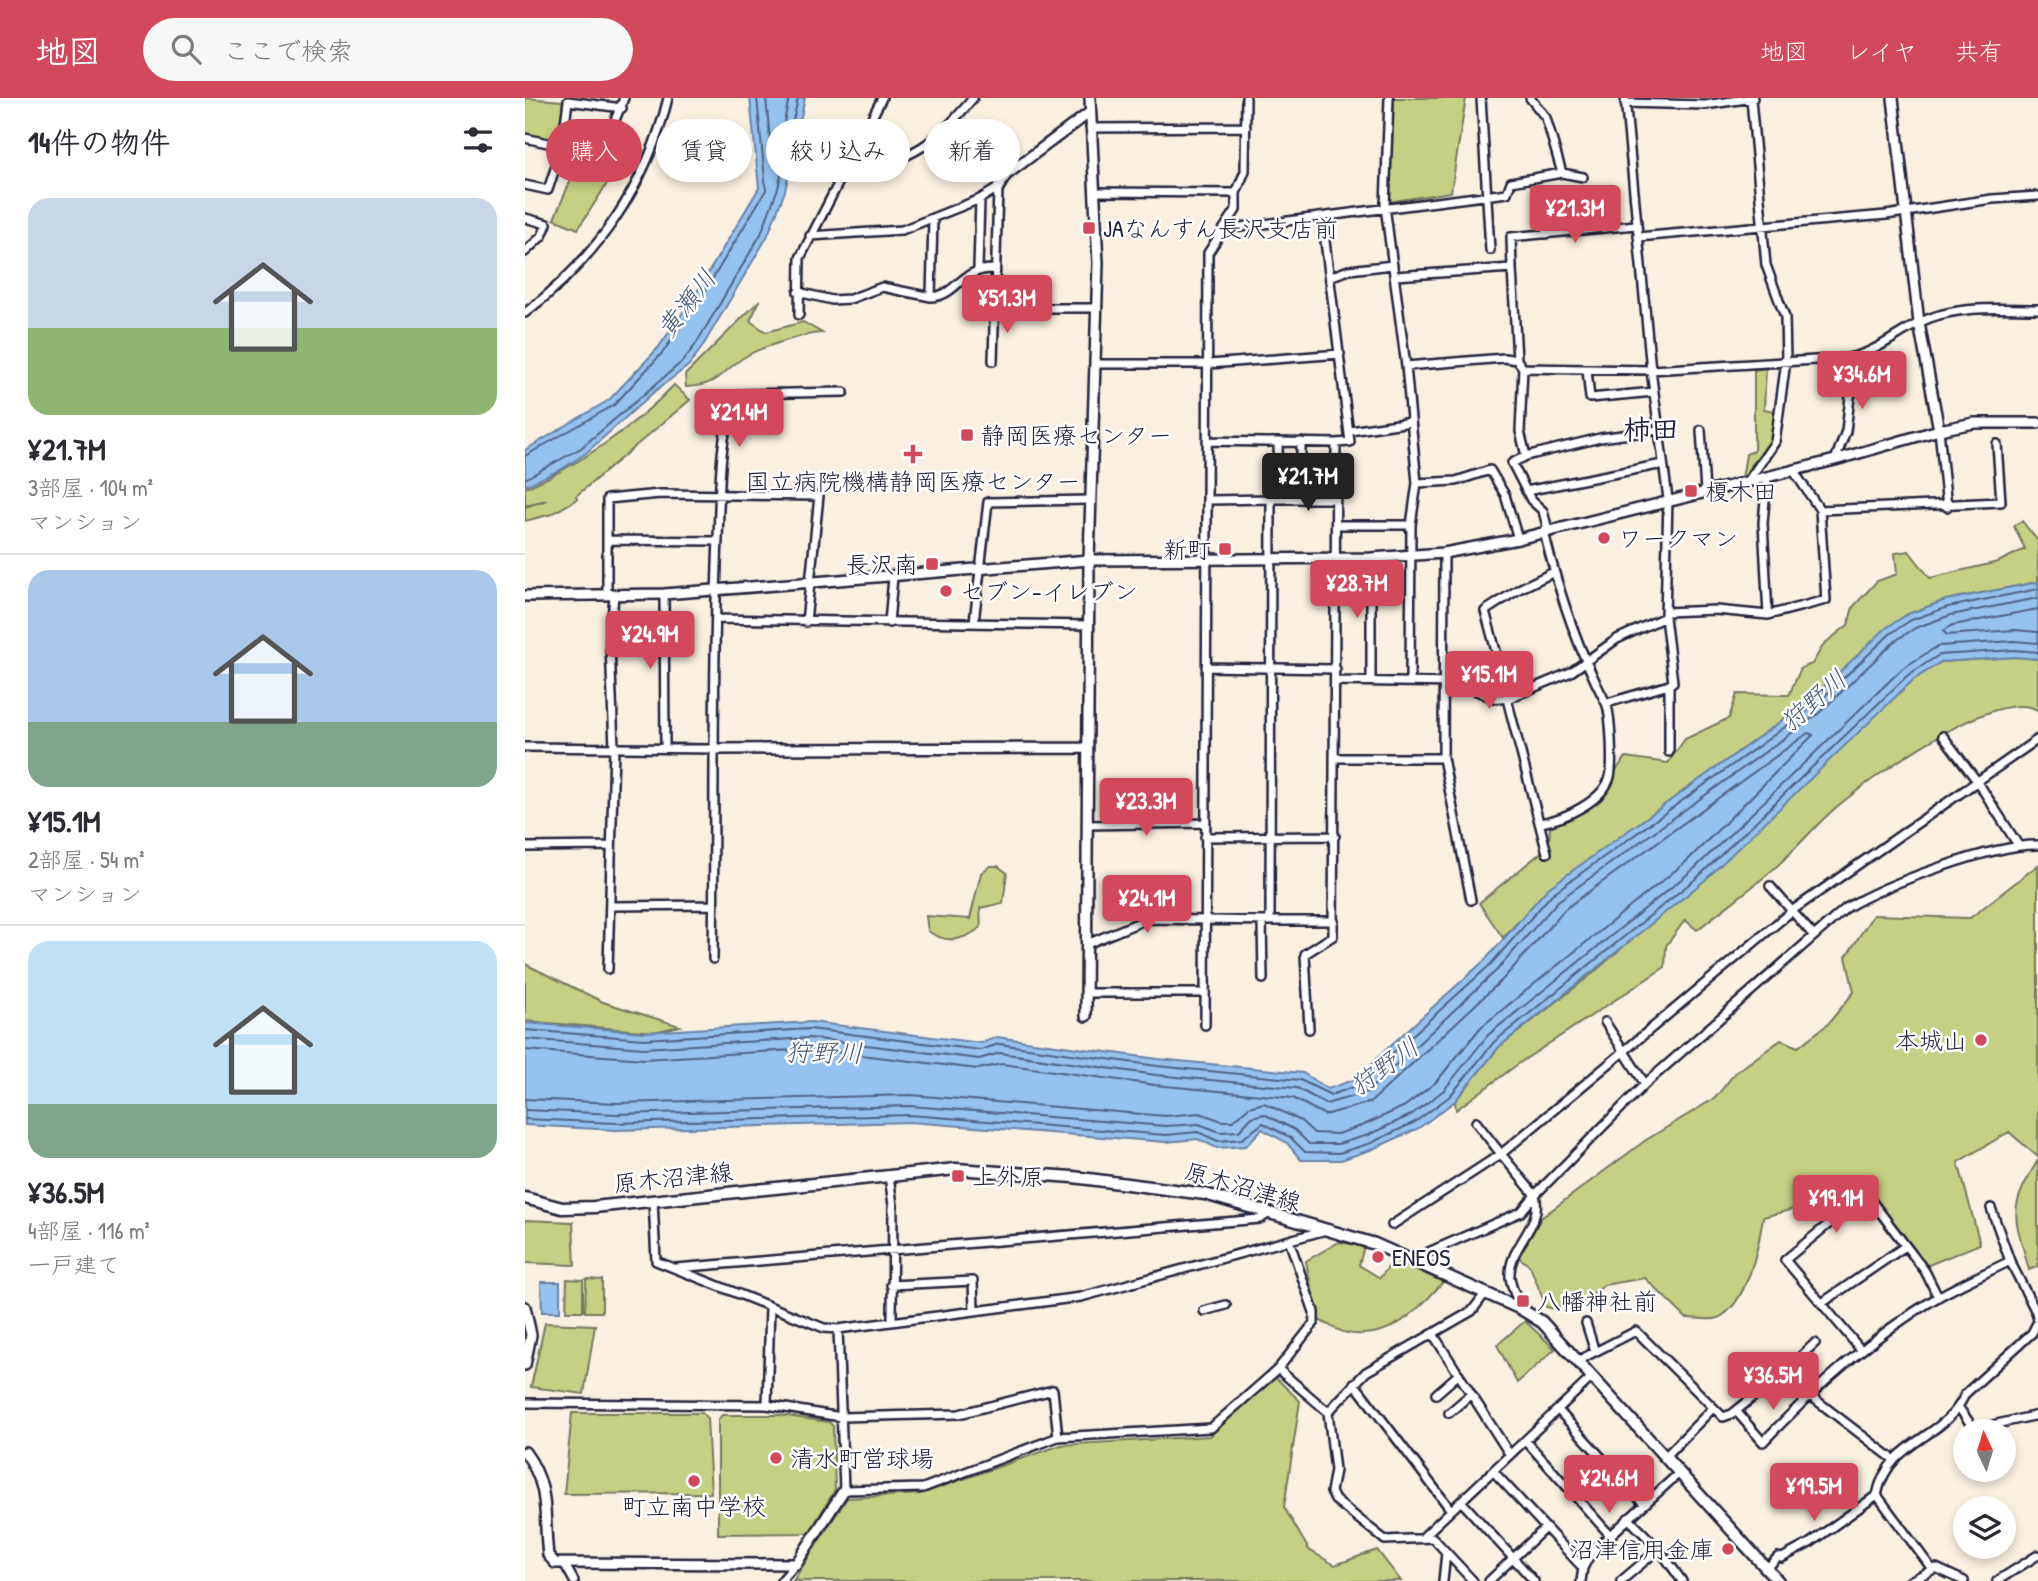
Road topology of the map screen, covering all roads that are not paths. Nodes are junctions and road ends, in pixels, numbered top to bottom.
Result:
1 (624, 98) edge
2 (669, 98) edge
3 (882, 98) edge
4 (973, 98) edge
5 (1090, 98) edge
6 (1246, 98) edge
7 (1389, 98) edge
8 (1481, 98) edge
9 (1530, 98) edge
10 (1753, 98) edge
11 (1893, 98) edge
12 (1625, 100) edge
13 (622, 108) junction
14 (1089, 113) junction
15 (566, 119) edge
16 (617, 119) edge
17 (1246, 127) junction
18 (1090, 128) junction
19 (525, 138) edge
20 (546, 143) edge
21 (910, 153) edge
22 (1562, 173) junction
23 (1583, 177) dead end
24 (551, 182) edge
25 (525, 186) edge
26 (998, 188) junction
27 (1094, 192) junction
28 (1236, 193) junction
29 (1485, 195) junction
30 (2038, 196) edge
31 (980, 199) junction
32 (1544, 205) dead end
33 (1385, 206) junction
34 (1906, 211) junction
35 (1322, 217) junction
36 (525, 218) edge
37 (933, 219) junction
38 (1636, 225) junction
39 (1761, 225) junction
40 (1225, 229) junction
41 (1546, 234) junction
42 (810, 236) junction
43 (1638, 237) junction
44 (1490, 250) dead end
45 (525, 252) edge
46 (1393, 265) junction
47 (1512, 268) junction
48 (978, 269) junction
49 (994, 269) junction
50 (1332, 276) junction
51 (1395, 276) junction
52 (798, 292) junction
53 (931, 297) junction
54 (1097, 307) junction
55 (993, 308) junction
56 (2038, 309) edge
57 (525, 313) edge
58 (799, 315) dead end
59 (1919, 323) junction
60 (1868, 353) junction
61 (1341, 354) junction
62 (1517, 360) junction
63 (1786, 360) junction
64 (993, 361) dead end
65 (1096, 364) junction
66 (1209, 364) junction
67 (1406, 366) junction
68 (1523, 368) junction
69 (1587, 370) junction
70 (1651, 370) junction
71 (844, 392) dead end
72 (1654, 392) junction
73 (1411, 422) junction
74 (2038, 423) edge
75 (1659, 430) junction
76 (1701, 430) dead end
77 (1939, 430) junction
78 (1350, 431) junction
79 (1207, 441) junction
80 (1278, 442) junction
81 (1301, 442) junction
82 (1336, 443) junction
83 (1997, 444) dead end
84 (1527, 456) junction
85 (1835, 460) junction
86 (1663, 464) junction
87 (1793, 470) junction
88 (1767, 477) junction
89 (1748, 481) junction
90 (1417, 483) junction
91 (1526, 491) junction
92 (1705, 491) junction
93 (720, 496) junction
94 (1091, 499) junction
95 (1275, 499) junction
96 (1301, 499) junction
97 (1336, 499) junction
98 (1668, 499) junction
99 (1207, 500) junction
100 (1947, 507) junction
101 (1820, 510) junction
102 (1336, 525) junction
103 (1411, 525) junction
104 (1546, 531) junction
105 (1518, 539) junction
106 (607, 540) junction
107 (718, 541) junction
108 (1444, 553) junction
109 (1410, 556) junction
110 (1371, 558) junction
111 (1272, 559) junction
112 (1336, 559) junction
113 (1089, 560) junction
114 (1208, 560) junction
115 (981, 569) junction
116 (1554, 572) junction
117 (893, 577) junction
118 (809, 584) junction
119 (716, 590) junction
120 (664, 594) junction
121 (611, 595) junction
122 (525, 596) edge
123 (1665, 615) junction
124 (1767, 615) junction
125 (716, 620) junction
126 (806, 622) junction
127 (974, 622) junction
128 (889, 623) junction
129 (1089, 625) junction
130 (1586, 661) junction
131 (1206, 667) junction
132 (1271, 667) junction
133 (1336, 669) junction
134 (1335, 681) junction
135 (1371, 681) junction
136 (1410, 681) junction
137 (1445, 683) junction
138 (1669, 685) junction
139 (1507, 699) junction
140 (1607, 703) junction
141 (1943, 736) dead end
142 (2037, 743) edge
143 (525, 747) edge
144 (614, 748) junction
145 (664, 748) junction
146 (1087, 748) junction
147 (716, 749) junction
148 (1669, 752) dead end
149 (1335, 758) junction
150 (1443, 758) junction
151 (1977, 781) junction
152 (1205, 823) junction
153 (1541, 823) junction
154 (1087, 825) junction
155 (1271, 836) junction
156 (1335, 836) junction
157 (1205, 837) junction
158 (2018, 845) junction
159 (2038, 845) edge
160 (611, 846) junction
161 (525, 847) edge
162 (1547, 853) dead end
163 (1770, 886) dead end
164 (1471, 900) dead end
165 (714, 905) junction
166 (611, 906) junction
167 (1793, 910) junction
168 (1206, 921) junction
169 (1266, 921) junction
170 (1334, 921) junction
171 (1814, 936) junction
172 (1087, 944) junction
173 (713, 959) dead end
174 (608, 969) dead end
175 (1263, 979) dead end
176 (1086, 993) junction
177 (1205, 993) junction
178 (1086, 1016) dead end
179 (1605, 1022) dead end
180 (1205, 1025) dead end
181 (1309, 1029) dead end
182 (1624, 1051) junction
183 (1645, 1084) junction
184 (1476, 1122) dead end
185 (1501, 1154) junction
186 (888, 1175) junction
187 (1535, 1195) junction
188 (525, 1198) edge
189 (653, 1200) junction
190 (1991, 1208) dead end
191 (1268, 1214) junction
192 (1392, 1225) dead end
193 (1326, 1230) junction
194 (1290, 1243) junction
195 (1904, 1247) junction
196 (891, 1251) junction
197 (1409, 1260) junction
198 (2010, 1261) junction
199 (672, 1268) junction
200 (891, 1285) junction
201 (1484, 1295) junction
202 (1938, 1297) junction
203 (1822, 1303) junction
204 (1226, 1304) dead end
205 (525, 1307) edge
206 (770, 1307) junction
207 (974, 1309) junction
208 (1521, 1310) junction
209 (1204, 1311) dead end
210 (892, 1321) junction
211 (1585, 1323) dead end
212 (838, 1329) junction
213 (1433, 1334) junction
214 (1815, 1343) dead end
215 (1861, 1350) junction
216 (1595, 1352) junction
217 (1577, 1361) junction
218 (525, 1364) edge
219 (1278, 1369) junction
220 (1459, 1374) junction
221 (1782, 1374) junction
222 (1593, 1377) junction
223 (1353, 1383) junction
224 (1437, 1394) dead end
225 (1471, 1394) junction
226 (1810, 1394) junction
227 (525, 1403) edge
228 (767, 1405) junction
229 (1959, 1408) junction
230 (1711, 1409) junction
231 (1558, 1410) junction
232 (1736, 1411) junction
233 (1328, 1412) junction
234 (1449, 1413) dead end
235 (2038, 1415) edge
236 (841, 1417) junction
237 (1058, 1437) junction
238 (1526, 1441) junction
239 (525, 1452) edge
240 (1510, 1455) junction
241 (1664, 1458) junction
242 (1893, 1459) junction
243 (1493, 1471) junction
244 (1678, 1474) junction
245 (844, 1490) junction
246 (1877, 1495) junction
247 (1461, 1501) junction
248 (1644, 1504) junction
249 (1451, 1510) junction
250 (1628, 1518) junction
251 (1545, 1528) junction
252 (1609, 1534) junction
253 (1424, 1536) junction
254 (1659, 1549) junction
255 (1447, 1553) junction
256 (2038, 1555) edge
257 (1513, 1558) junction
258 (563, 1563) junction
259 (796, 1563) junction
260 (1768, 1567) junction
261 (1583, 1568) junction
262 (1932, 1569) junction
263 (1624, 1580) edge
264 (574, 1581) edge
265 (782, 1581) edge
266 (1443, 1581) edge
267 (1473, 1581) edge
268 (1489, 1581) edge
269 (1534, 1581) edge
270 (1581, 1581) edge
271 (1682, 1581) edge
272 (1778, 1581) edge
273 (1910, 1581) edge
274 (1963, 1581) edge
275 (1997, 1581) edge

1 - 13 street
2 - 57 street
3 - 42 street
4 - 21 street
5 - 14 street
6 - 17 street
7 - 33 street
8 - 29 street
9 - 22 street
10 - 12 street
10 - 39 street
11 - 34 street
12 - 38 street
13 - 15 street
13 - 16 street
14 - 18 street
14 - 26 street
17 - 18 street
17 - 28 street
18 - 27 street
19 - 20 street
22 - 23 street
22 - 29 street
24 - 25 street
26 - 31 street
26 - 49 street
27 - 28 street
27 - 54 street
28 - 40 street
29 - 33 street
29 - 44 street
30 - 34 street
31 - 37 street
31 - 48 street
32 - 41 street
33 - 35 street
33 - 46 street
34 - 39 street
34 - 59 street
35 - 40 street
35 - 50 street
36 - 45 street
37 - 42 street
37 - 53 street
38 - 41 street
38 - 43 street
39 - 43 street
39 - 63 street
40 - 66 street
41 - 47 street
42 - 52 street
43 - 70 street
46 - 50 street
46 - 51 street
47 - 51 street
47 - 62 street
48 - 49 street
48 - 53 street
49 - 55 street
50 - 61 street
51 - 67 street
52 - 53 street
52 - 58 street
54 - 55 street
54 - 65 street
55 - 64 street
56 - 59 street
59 - 60 street
59 - 77 street
60 - 63 street
60 - 85 street
61 - 66 street
61 - 78 street
62 - 67 street
62 - 68 street
63 - 70 street
63 - 89 street
65 - 66 street
65 - 94 street
66 - 79 street
67 - 73 street
68 - 69 street
68 - 84 street
69 - 70 street
69 - 72 street
70 - 72 street
71 - 93 street
72 - 75 street
73 - 78 street
73 - 90 street
74 - 77 street
75 - 84 street
75 - 86 street
76 - 92 street
77 - 85 street
77 - 100 street
78 - 82 street
79 - 80 street
79 - 99 street
80 - 81 street
80 - 95 street
81 - 82 street
81 - 96 street
82 - 97 street
83 - 100 street
84 - 91 street
85 - 87 street
86 - 91 street
86 - 98 street
87 - 88 street
87 - 101 street
88 - 89 street
88 - 124 street
89 - 92 street
90 - 103 street
90 - 105 street
91 - 104 street
92 - 98 street
93 - 106 street
93 - 107 street
93 - 118 street
94 - 113 street
94 - 115 street
95 - 96 street
95 - 99 street
95 - 111 street
96 - 97 street
97 - 102 street
98 - 104 street
98 - 123 street
99 - 114 street
100 - 101 street
101 - 124 street
102 - 103 street
102 - 112 street
103 - 109 street
104 - 105 street
104 - 116 street
105 - 108 street
106 - 107 street
106 - 121 street
107 - 119 street
108 - 109 street
108 - 137 street
109 - 110 street
109 - 136 street
110 - 112 street
110 - 135 street
111 - 112 street
111 - 114 street
111 - 132 street
112 - 133 street
113 - 114 street
113 - 115 street
113 - 129 street
114 - 131 street
115 - 117 street
115 - 127 street
116 - 130 street
116 - 139 street
117 - 118 street
117 - 128 street
118 - 119 street
118 - 126 street
119 - 120 street
119 - 125 street
120 - 121 street
120 - 145 street
121 - 122 street
121 - 144 street
123 - 124 street
123 - 130 street
123 - 138 street
125 - 126 street
125 - 147 street
126 - 128 street
127 - 128 street
127 - 129 street
129 - 146 street
130 - 139 street
130 - 140 street
131 - 132 street
131 - 152 street
132 - 133 street
132 - 155 street
133 - 134 street
134 - 135 street
134 - 149 street
135 - 136 street
136 - 137 street
137 - 139 street
137 - 150 street
138 - 140 street
138 - 148 street
139 - 153 street
140 - 153 street
141 - 151 street
142 - 151 street
143 - 144 street
144 - 145 street
144 - 160 street
145 - 147 street
146 - 147 street
146 - 154 street
147 - 165 street
149 - 150 street
149 - 156 street
150 - 164 street
151 - 158 street
151 - 167 street
152 - 154 street
152 - 157 street
153 - 162 street
154 - 172 street
155 - 156 street
155 - 157 street
155 - 169 street
156 - 170 street
157 - 168 street
158 - 159 street
158 - 171 street
160 - 161 street
160 - 166 street
163 - 167 street
165 - 166 street
165 - 173 street
166 - 174 street
167 - 171 street
167 - 182 street
168 - 169 street
168 - 172 street
168 - 177 street
169 - 170 street
169 - 175 street
170 - 181 street
171 - 183 street
172 - 176 street
176 - 177 street
176 - 178 street
177 - 180 street
179 - 182 street
182 - 183 street
182 - 185 street
183 - 187 street
184 - 185 street
185 - 187 street
185 - 192 street
186 - 189 main road, 原木沼津線
186 - 191 main road, 原木沼津線
186 - 196 street
187 - 197 street
187 - 208 street
188 - 189 main road, 原木沼津線
189 - 199 street
190 - 198 street
191 - 193 main road, 原木沼津線
191 - 196 street
193 - 194 street
193 - 197 main road, 原木沼津線
194 - 207 street
194 - 219 street
195 - 202 street
195 - 203 street
195 - 203 street
196 - 199 street
196 - 200 street
197 - 201 main road, 原木沼津線
198 - 202 street
198 - 229 street
199 - 206 street
200 - 207 street
200 - 210 street
201 - 208 main road, 原木沼津線
201 - 213 street
202 - 215 street
203 - 215 street
204 - 209 street
205 - 218 street
206 - 212 street
206 - 228 street
207 - 210 street
208 - 217 main road, 原木沼津線
210 - 212 street
211 - 216 street
212 - 236 street
213 - 220 street
213 - 223 street
214 - 221 street
215 - 226 street
216 - 217 street
216 - 230 street
217 - 222 main road, 原木沼津線
219 - 233 street
219 - 237 street
220 - 224 street
220 - 225 street
221 - 226 street
221 - 232 street
222 - 231 street
222 - 241 main road, 原木沼津線
223 - 233 street
223 - 249 street
225 - 234 street
225 - 240 street
226 - 232 street
226 - 242 street
227 - 228 street
228 - 236 street
229 - 235 street
229 - 242 street
230 - 232 street
230 - 241 street
231 - 238 street
231 - 248 street
233 - 253 street
236 - 237 street
236 - 245 street
237 - 245 street
238 - 240 street
238 - 252 street
239 - 258 street
240 - 243 street
241 - 244 main road, 原木沼津線
242 - 246 street
243 - 247 street
243 - 251 street
244 - 248 street
244 - 260 main road, 原木沼津線
245 - 259 street
246 - 260 street
246 - 262 street
247 - 249 street
247 - 257 street
248 - 250 street
249 - 253 street
250 - 252 street
250 - 254 street
251 - 257 street
251 - 261 street
252 - 261 street
253 - 255 street
254 - 263 street
254 - 271 street
255 - 266 street
255 - 267 street
256 - 275 street
257 - 268 street
257 - 269 street
258 - 259 street
258 - 264 street
259 - 265 street
260 - 272 main road, 原木沼津線
261 - 270 street
262 - 273 street
262 - 274 street

